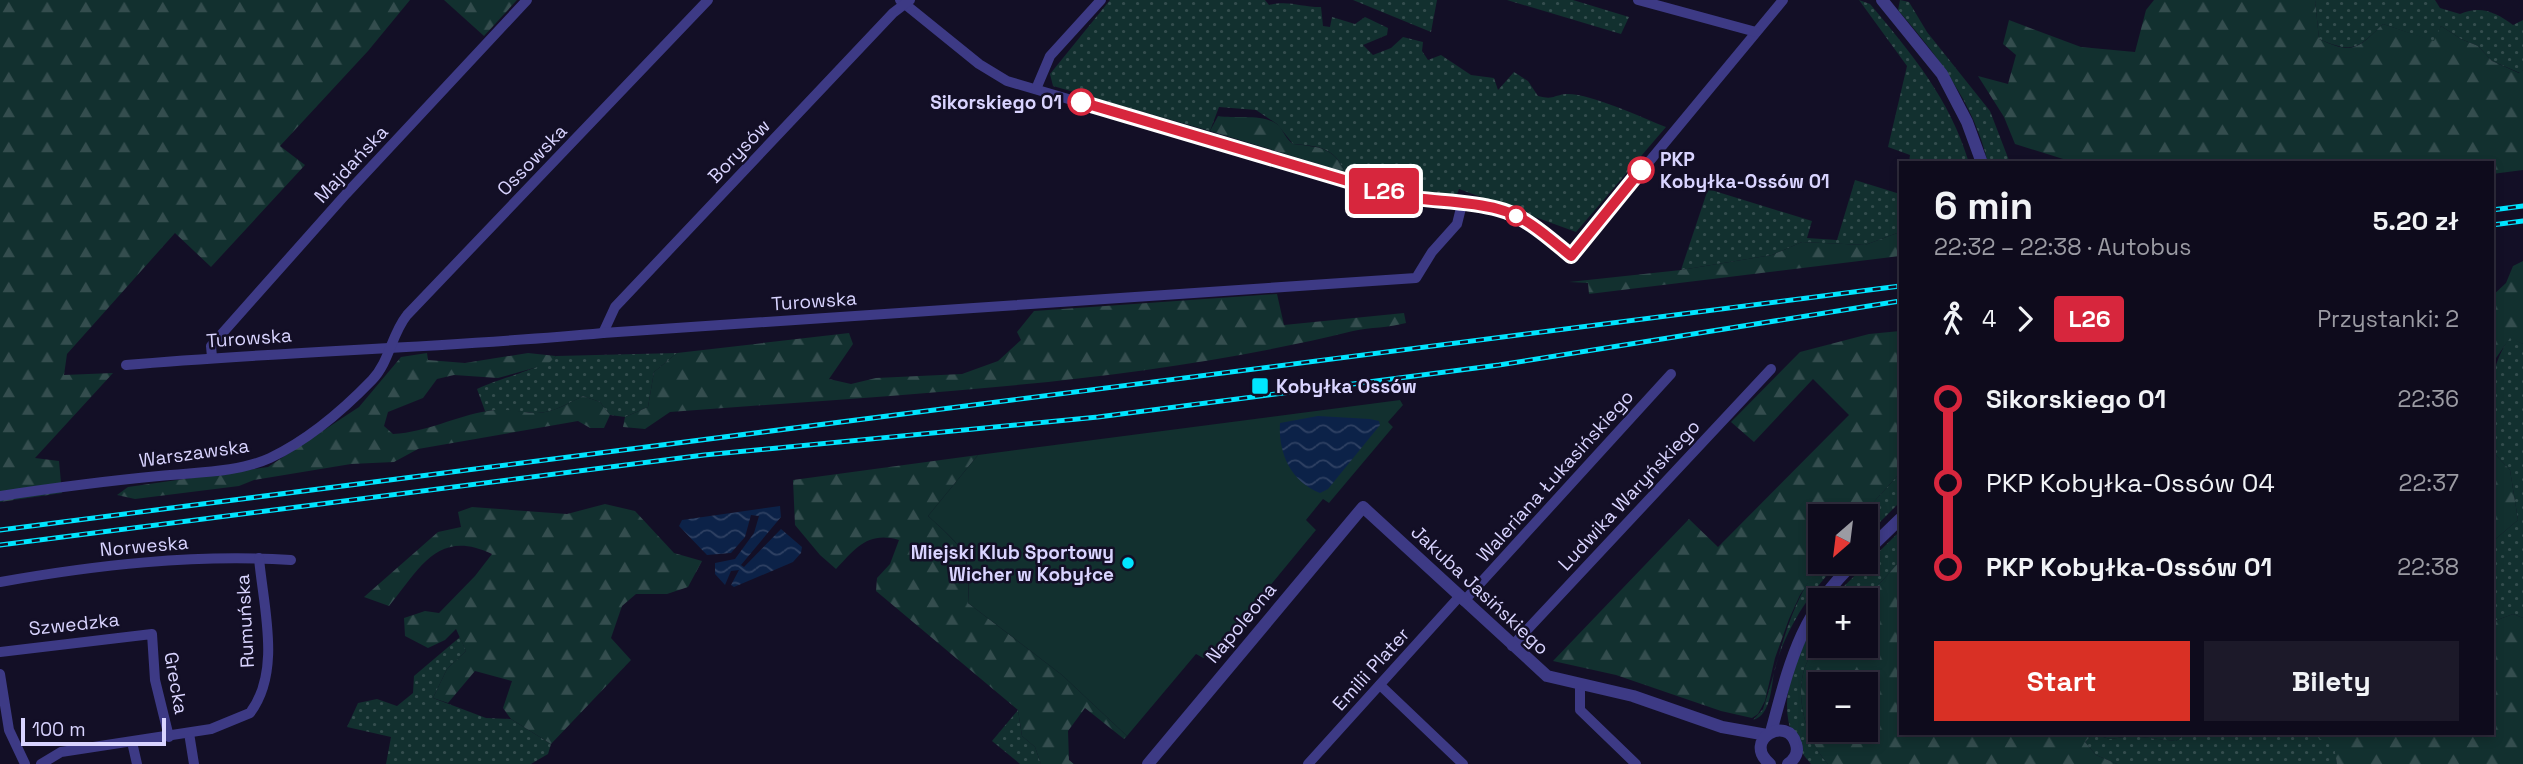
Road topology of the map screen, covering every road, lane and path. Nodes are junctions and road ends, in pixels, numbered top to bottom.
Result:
1 (527, 0) edge
2 (708, 0) edge
3 (1101, 0) edge
4 (1638, 0) edge
5 (1783, 0) edge
6 (905, 1) edge
7 (1883, 2) edge
8 (1756, 32) junction
9 (1036, 89) junction
10 (1981, 161) edge
11 (1462, 204) junction
12 (603, 332) junction
13 (390, 349) junction
14 (212, 357) junction
15 (126, 365) dead end
16 (1772, 369) dead end
17 (1671, 374) dead end
18 (0, 496) edge
19 (1363, 507) joint
20 (1899, 520) edge
21 (1878, 540) edge
22 (259, 558) junction
23 (291, 560) dead end
24 (1842, 574) edge
25 (0, 582) edge
26 (1462, 599) junction
27 (152, 634) joint
28 (1512, 646) junction
29 (0, 652) edge
30 (0, 674) edge
31 (1380, 685) junction
32 (1580, 686) junction
33 (1781, 694) junction
34 (1722, 727) junction
35 (1785, 732) junction
36 (189, 733) junction
37 (1769, 734) junction
38 (169, 737) junction
39 (132, 743) junction
40 (1761, 748) junction
41 (1795, 761) edge
42 (25, 764) edge
43 (41, 764) edge
44 (137, 764) edge
45 (194, 764) edge
46 (1148, 764) edge
47 (1308, 764) edge
48 (1463, 764) edge
49 (1636, 764) edge
50 (1770, 764) edge

1 - 14 street, Majdańska
2 - 13 street, Ossowska
3 - 9 street
4 - 8 street
5 - 8 street
6 - 9 street
6 - 12 street, Borysów
7 - 10 street
8 - 11 street
9 - 11 street
11 - 12 street, Turowska
12 - 13 street, Turowska
13 - 14 street, Turowska
13 - 18 street, Warszawska
14 - 15 street, Turowska
16 - 28 street, Ludwika Waryńskiego
17 - 26 street, Waleriana Łukasińskiego
19 - 26 street, Jakuba Jasińskiego
19 - 46 street, Napoleona
20 - 21 street
22 - 23 street, Norweska
22 - 25 street, Norweska
22 - 36 street, Rumuńska
24 - 33 street
26 - 28 street, Jakuba Jasińskiego
26 - 31 street, Emilii Plater
27 - 29 street, Szwedzka
27 - 38 street, Grecka
28 - 32 street, Jakuba Jasińskiego
30 - 42 street
31 - 47 street, Emilii Plater
31 - 48 street
32 - 34 street, Jakuba Jasińskiego
32 - 49 street
33 - 35 street
33 - 37 street
34 - 37 street, Jakuba Jasińskiego
34 - 40 street, Jakuba Jasińskiego
35 - 37 street, Jakuba Jasińskiego
35 - 41 street
36 - 38 street, Rumuńska
36 - 45 street
37 - 40 street
38 - 39 street, Rumuńska
39 - 43 street, Rumuńska
39 - 44 street
40 - 50 street

